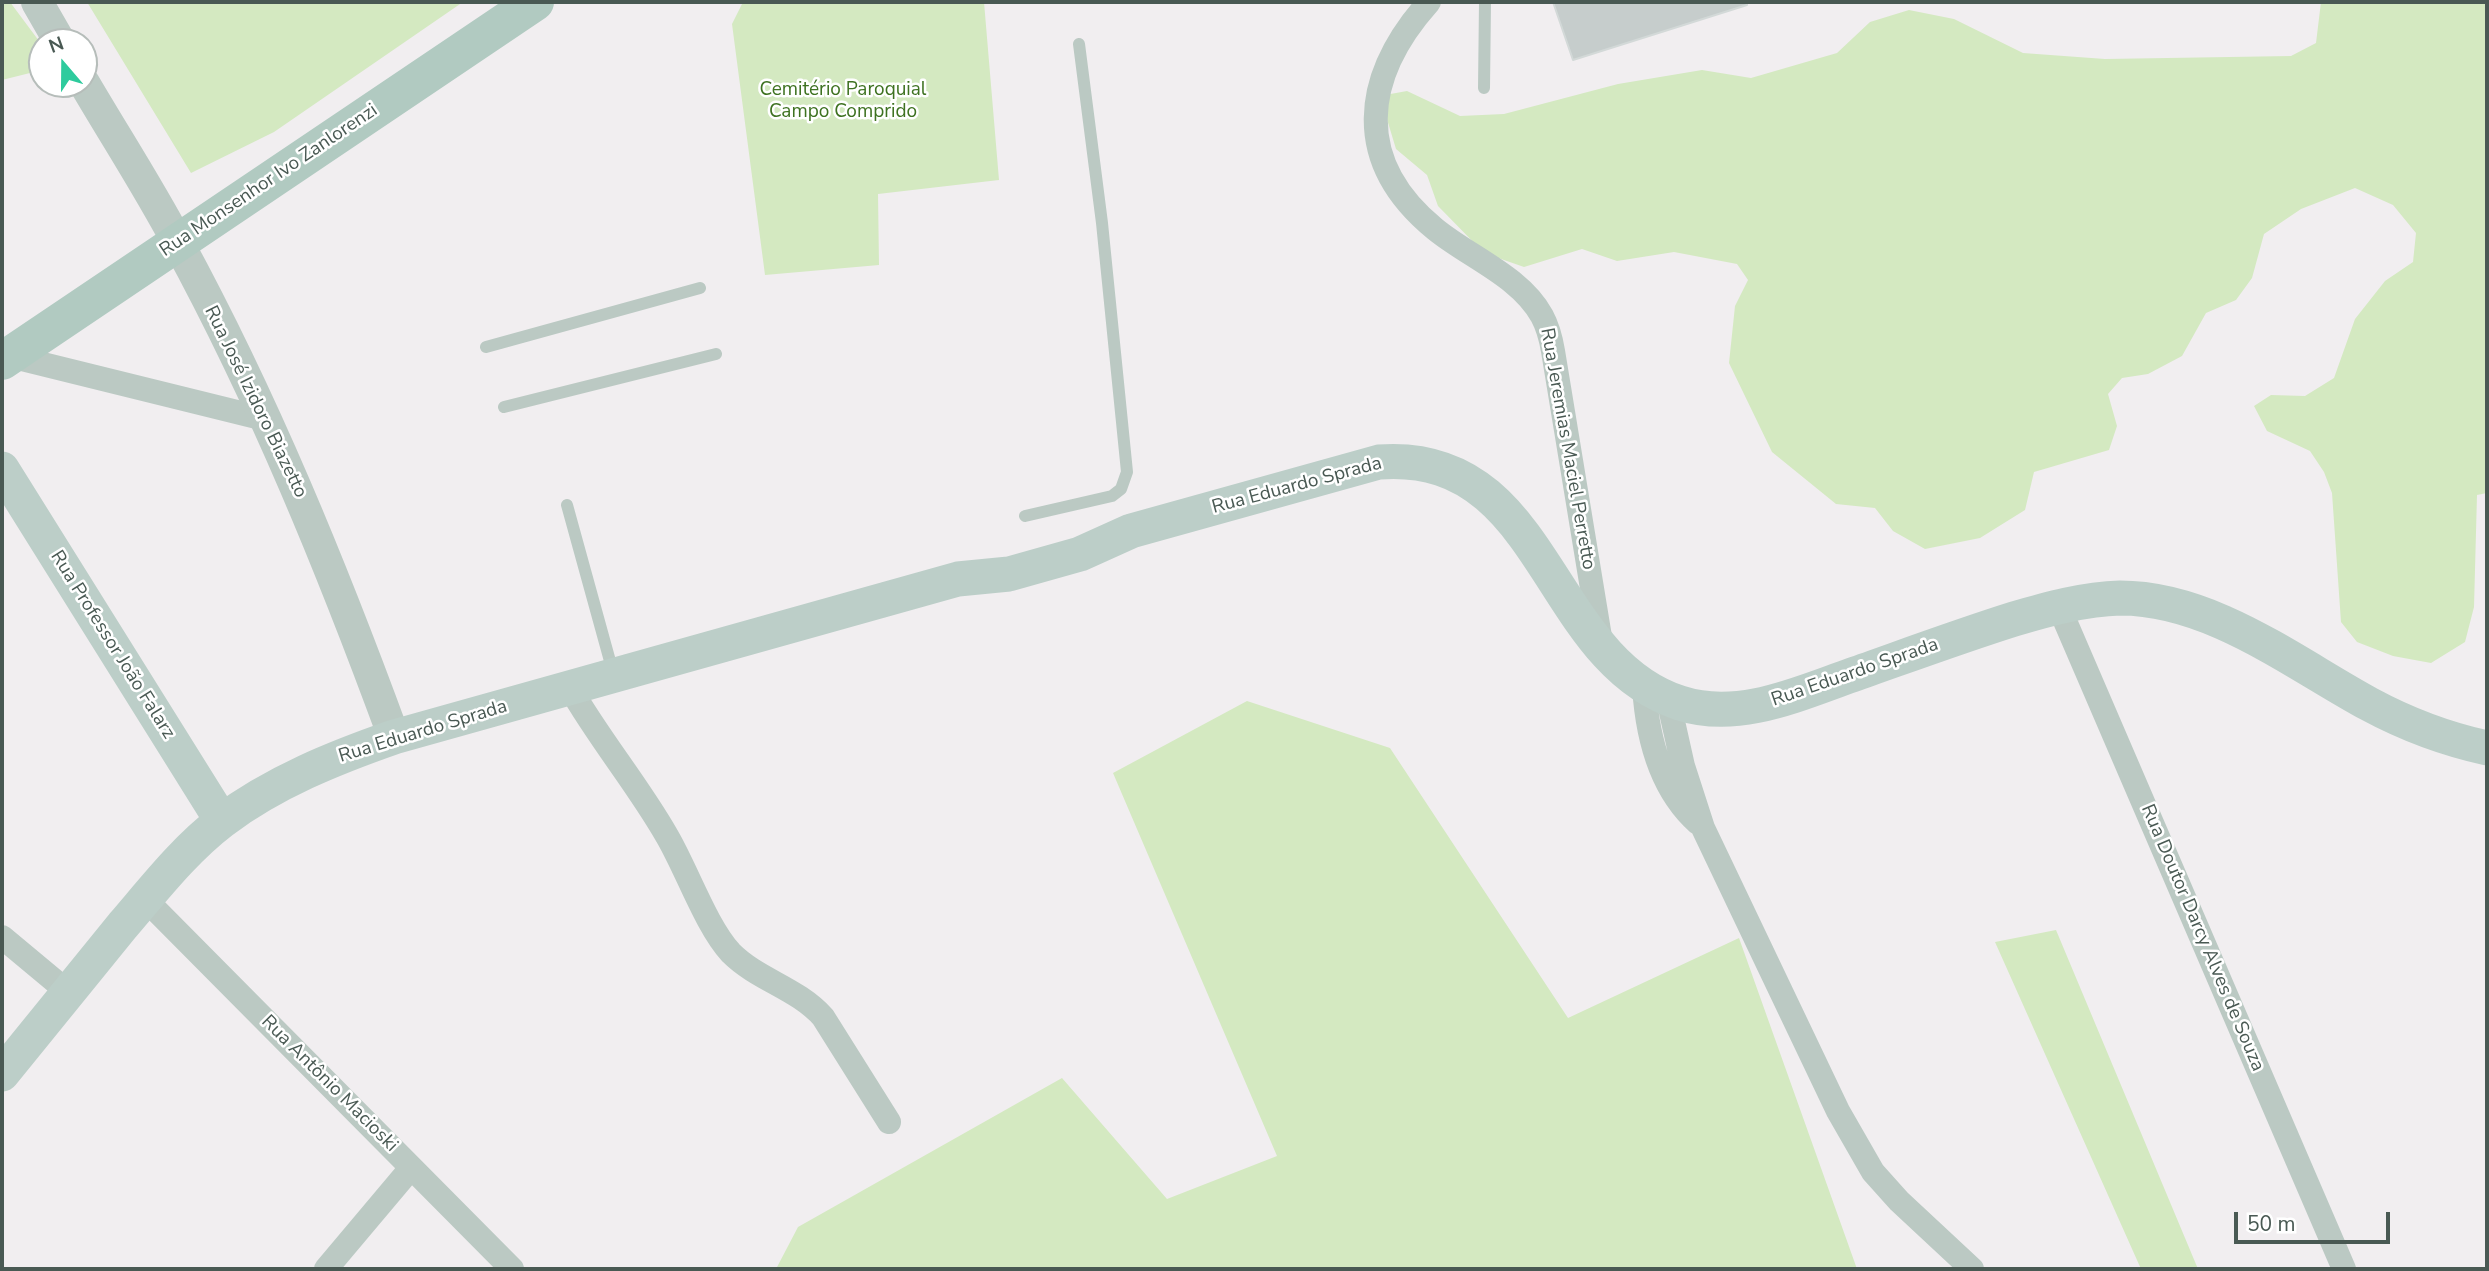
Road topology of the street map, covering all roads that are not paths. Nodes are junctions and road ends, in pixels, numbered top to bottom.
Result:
1 (37, 2) edge
2 (536, 2) edge
3 (1429, 2) edge
4 (1485, 2) edge
5 (52, 28) edge
6 (1079, 44) dead end
7 (1484, 88) dead end
8 (93, 98) edge
9 (178, 243) junction
10 (700, 288) dead end
11 (486, 347) dead end
12 (716, 354) dead end
13 (6, 358) edge
14 (504, 407) dead end
15 (265, 419) junction
16 (2, 469) edge
17 (567, 505) dead end
18 (1025, 516) dead end
19 (2059, 607) junction
20 (1601, 647) junction
21 (614, 676) junction
22 (570, 688) junction
23 (1656, 693) junction
24 (394, 737) junction
25 (2487, 748) edge
26 (222, 821) junction
27 (145, 899) junction
28 (2, 937) edge
29 (68, 992) junction
30 (2, 1074) edge
31 (889, 1122) dead end
32 (411, 1168) junction
33 (326, 1269) edge
34 (512, 1269) edge
35 (1972, 1269) edge
36 (2344, 1269) edge

1 - 5 street
2 - 9 main road, Rua Monsenhor Ivo Zanlorenzi
3 - 20 street, Rua Jeremias Maciel Perretto
4 - 7 lane
6 - 18 lane
8 - 9 street, Rua José Izidoro Biazetto
9 - 13 main road, Rua Monsenhor Ivo Zanlorenzi
9 - 15 street, Rua José Izidoro Biazetto
10 - 11 lane
12 - 14 lane
13 - 15 street
15 - 24 street, Rua José Izidoro Biazetto
16 - 26 main road, Rua Professor João Falarz
17 - 21 lane
19 - 23 main road, Rua Eduardo Sprada
19 - 25 main road, Rua Eduardo Sprada
19 - 36 street, Rua Doutor Darcy Alves de Souza
20 - 21 main road, Rua Eduardo Sprada
20 - 23 main road, Rua Eduardo Sprada
21 - 22 main road, Rua Eduardo Sprada
22 - 24 main road, Rua Eduardo Sprada
22 - 31 street
23 - 35 street
24 - 26 main road, Rua Eduardo Sprada
26 - 27 main road, Rua Eduardo Sprada
27 - 29 main road, Rua Eduardo Sprada
27 - 32 street, Rua Antônio Macioski
28 - 29 street
29 - 30 main road, Rua Eduardo Sprada
32 - 33 street
32 - 34 street, Rua Antônio Macioski

